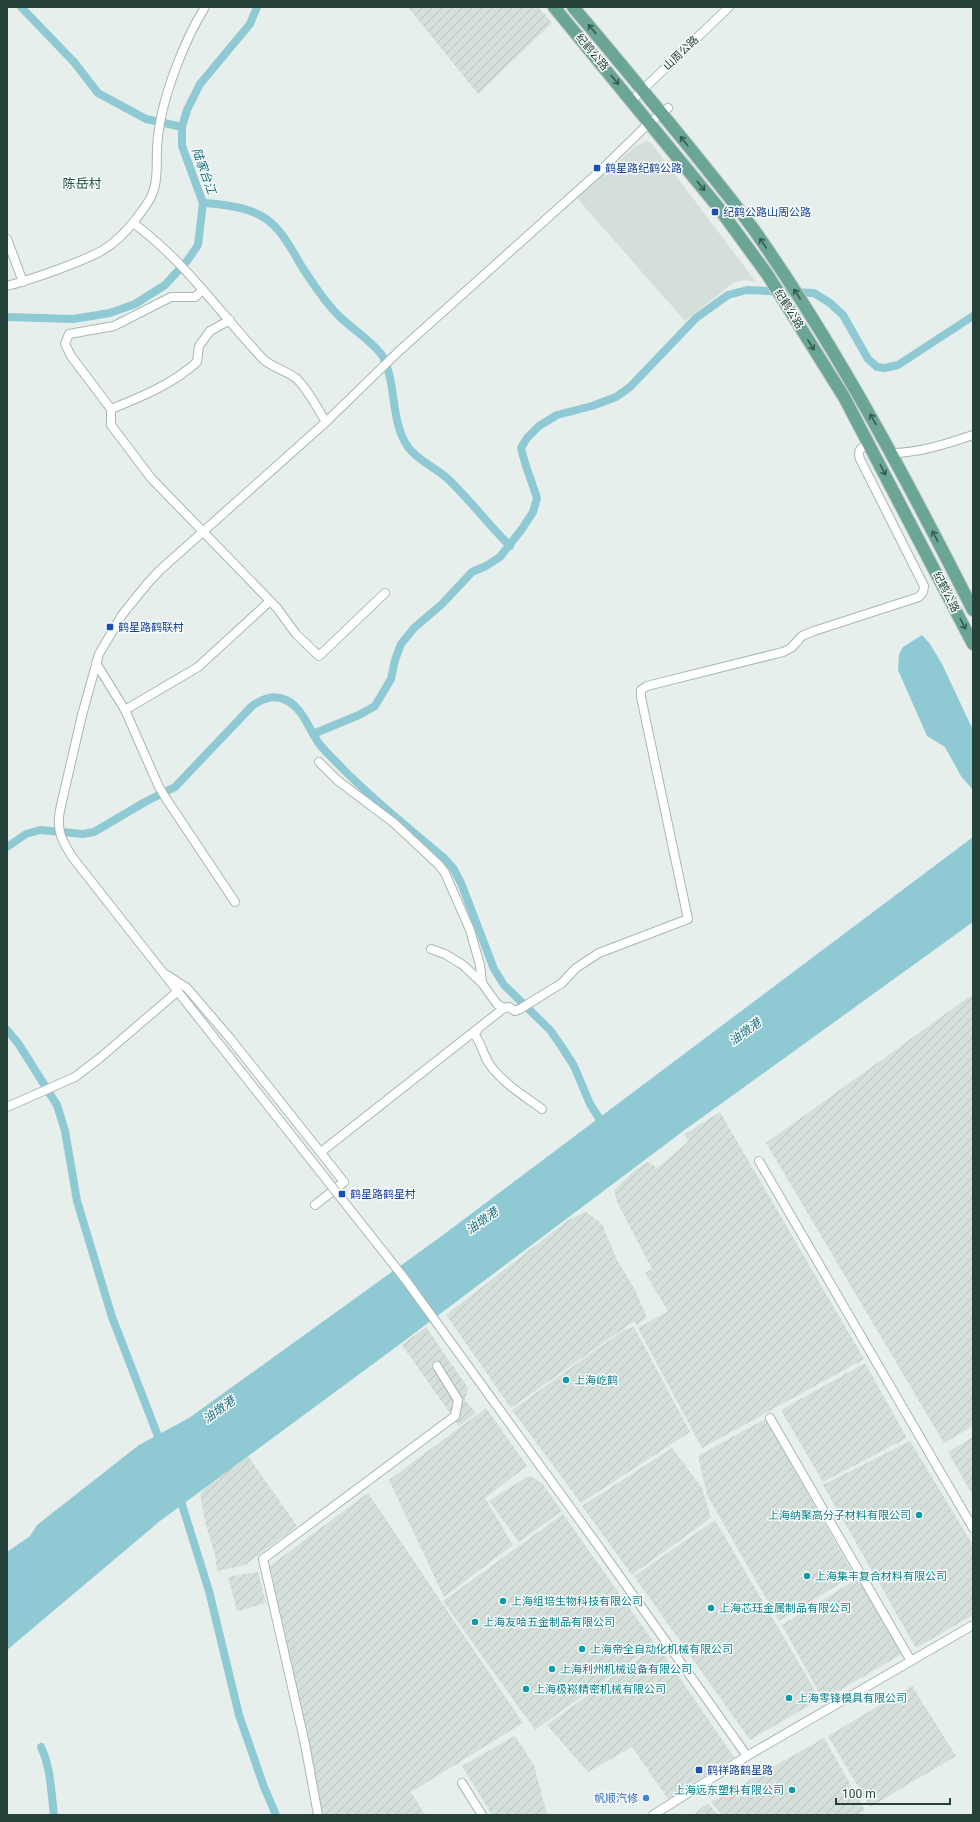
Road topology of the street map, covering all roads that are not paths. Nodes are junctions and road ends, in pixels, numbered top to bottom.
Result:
1 (205, 7) edge
2 (554, 7) edge
3 (573, 7) edge
4 (730, 7) edge
5 (643, 89) junction
6 (632, 100) junction
7 (665, 111) junction
8 (650, 122) junction
9 (133, 223) junction
10 (7, 239) edge
11 (23, 282) junction
12 (7, 286) edge
13 (203, 290) junction
14 (230, 320) junction
15 (110, 409) junction
16 (326, 422) junction
17 (973, 435) edge
18 (870, 444) junction
19 (891, 453) junction
20 (203, 531) junction
21 (385, 593) dead end
22 (270, 601) junction
23 (973, 610) edge
24 (973, 644) edge
25 (96, 663) junction
26 (125, 710) junction
27 (319, 762) dead end
28 (235, 902) dead end
29 (431, 949) dead end
30 (163, 973) junction
31 (482, 983) junction
32 (177, 992) junction
33 (504, 1008) junction
34 (477, 1031) junction
35 (7, 1107) edge
36 (542, 1109) dead end
37 (321, 1152) junction
38 (759, 1161) dead end
39 (315, 1205) dead end
40 (437, 1366) dead end
41 (770, 1418) dead end
42 (973, 1528) edge
43 (973, 1625) edge
44 (911, 1661) junction
45 (747, 1756) junction
46 (462, 1783) dead end
47 (318, 1815) edge
48 (482, 1815) edge
49 (653, 1815) edge

1 - 9 street
2 -> 6 main road, 纪鹤公路
5 -> 3 main road, 纪鹤公路
4 - 5 street, 山周公路
5 - 6 street, 山周公路
5 - 7 main road, 纪鹤公路
6 - 8 main road, 纪鹤公路
7 - 8 street
19 -> 7 main road, 纪鹤公路
8 - 16 street
8 -> 18 main road, 纪鹤公路
9 - 11 street
9 - 13 street
10 - 11 street
11 - 12 street
13 - 14 street
13 - 15 street
14 - 15 street
14 - 16 street
15 - 20 street
16 - 20 street
17 - 19 street
18 -> 24 main road, 纪鹤公路
18 - 33 street
23 -> 19 main road, 纪鹤公路
20 - 22 street
20 - 25 street
21 - 22 street
22 - 26 street
25 - 26 street
25 - 30 street
26 - 28 street
27 - 31 street
29 - 31 street
30 - 32 street
30 - 37 street
31 - 33 street
32 - 35 street
32 - 45 street, bridge
33 - 34 street
34 - 36 street
34 - 37 street
37 - 39 street
38 - 42 street
40 - 47 street
41 - 44 street
43 - 44 street
44 - 45 street
45 - 49 street
46 - 48 street

